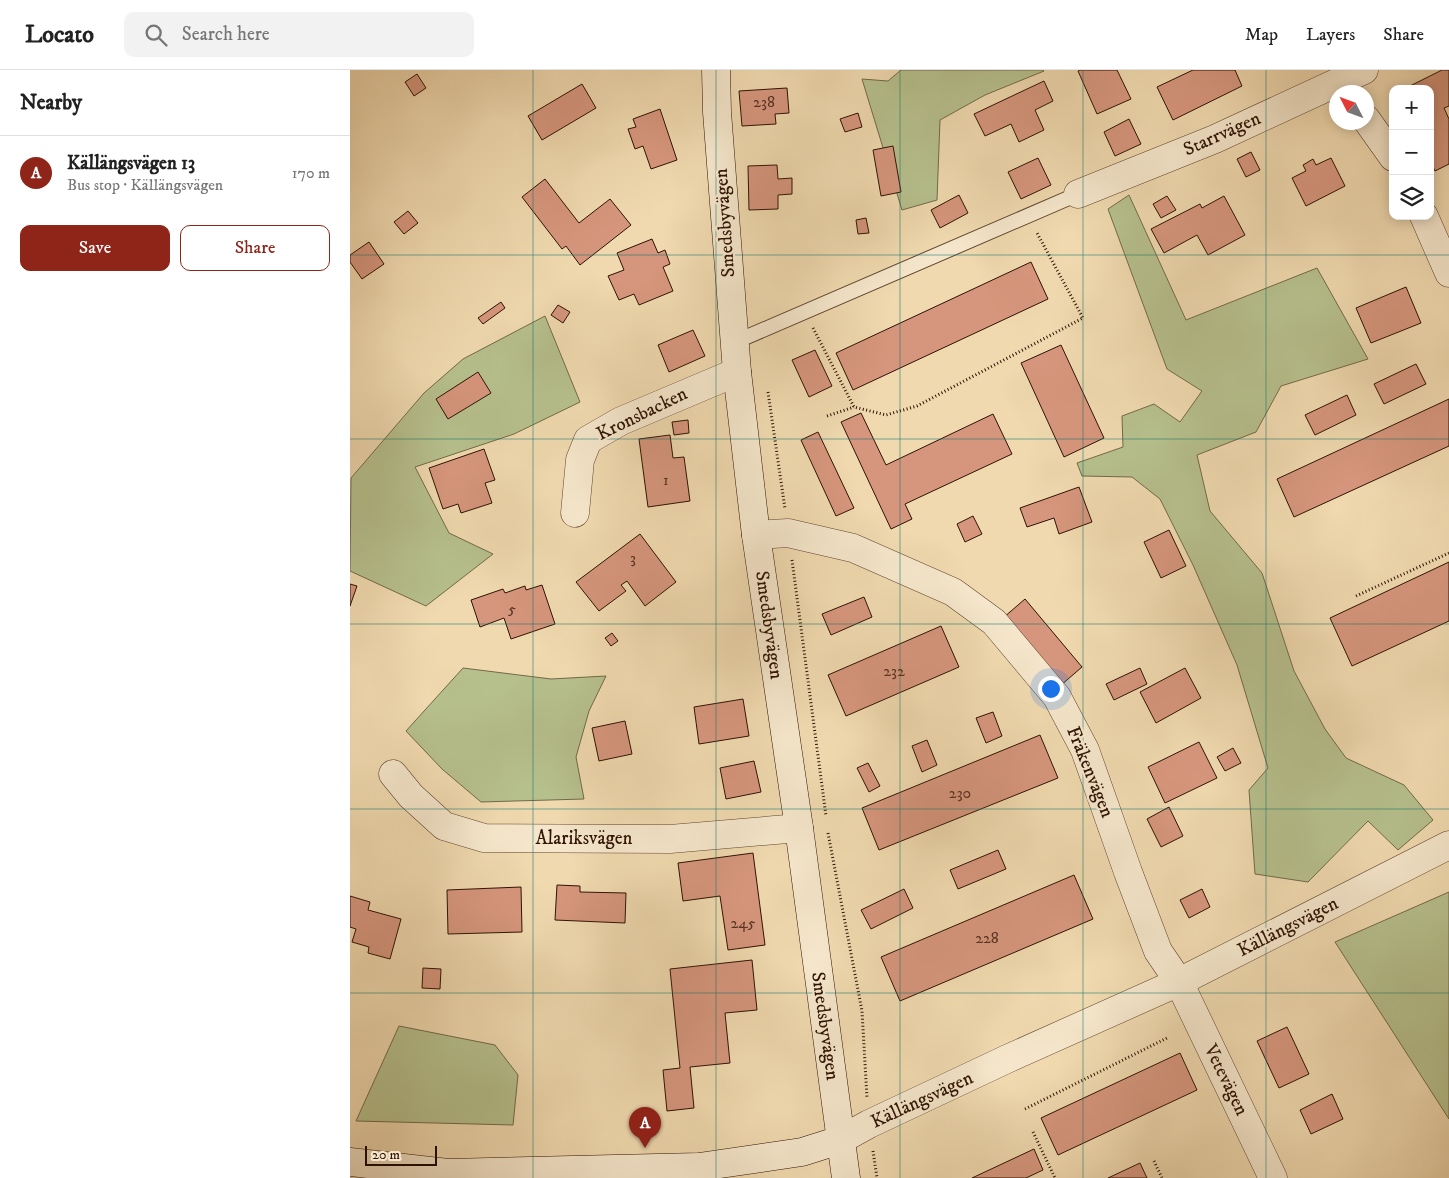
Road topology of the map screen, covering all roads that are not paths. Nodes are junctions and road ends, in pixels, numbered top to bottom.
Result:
1 (716, 70) edge
2 (1346, 78) edge
3 (1374, 130) edge
4 (1389, 151) edge
5 (1078, 194) joint
6 (1426, 220) edge
7 (1449, 273) edge
8 (735, 342) junction
9 (737, 372) junction
10 (575, 513) dead end
11 (756, 535) junction
12 (393, 774) dead end
13 (799, 828) junction
14 (1449, 845) edge
15 (1179, 982) junction
16 (840, 1140) junction
17 (350, 1162) edge
18 (846, 1178) edge
19 (1273, 1178) edge

1 - 8 street, Smedsbyvägen
2 - 5 street, Starrvägen
3 - 4 street
5 - 8 lane
6 - 7 street
8 - 9 street, Smedsbyvägen
9 - 10 street, Kronsbacken
9 - 11 street, Smedsbyvägen
11 - 13 street, Smedsbyvägen
11 - 15 street, Fräkenvägen
12 - 13 street, Alariksvägen
13 - 16 street, Smedsbyvägen
14 - 15 street, Källängsvägen
15 - 16 street, Källängsvägen
15 - 19 street, Vetevägen
16 - 17 street, Källängsvägen
16 - 18 street, Smedsbyvägen

